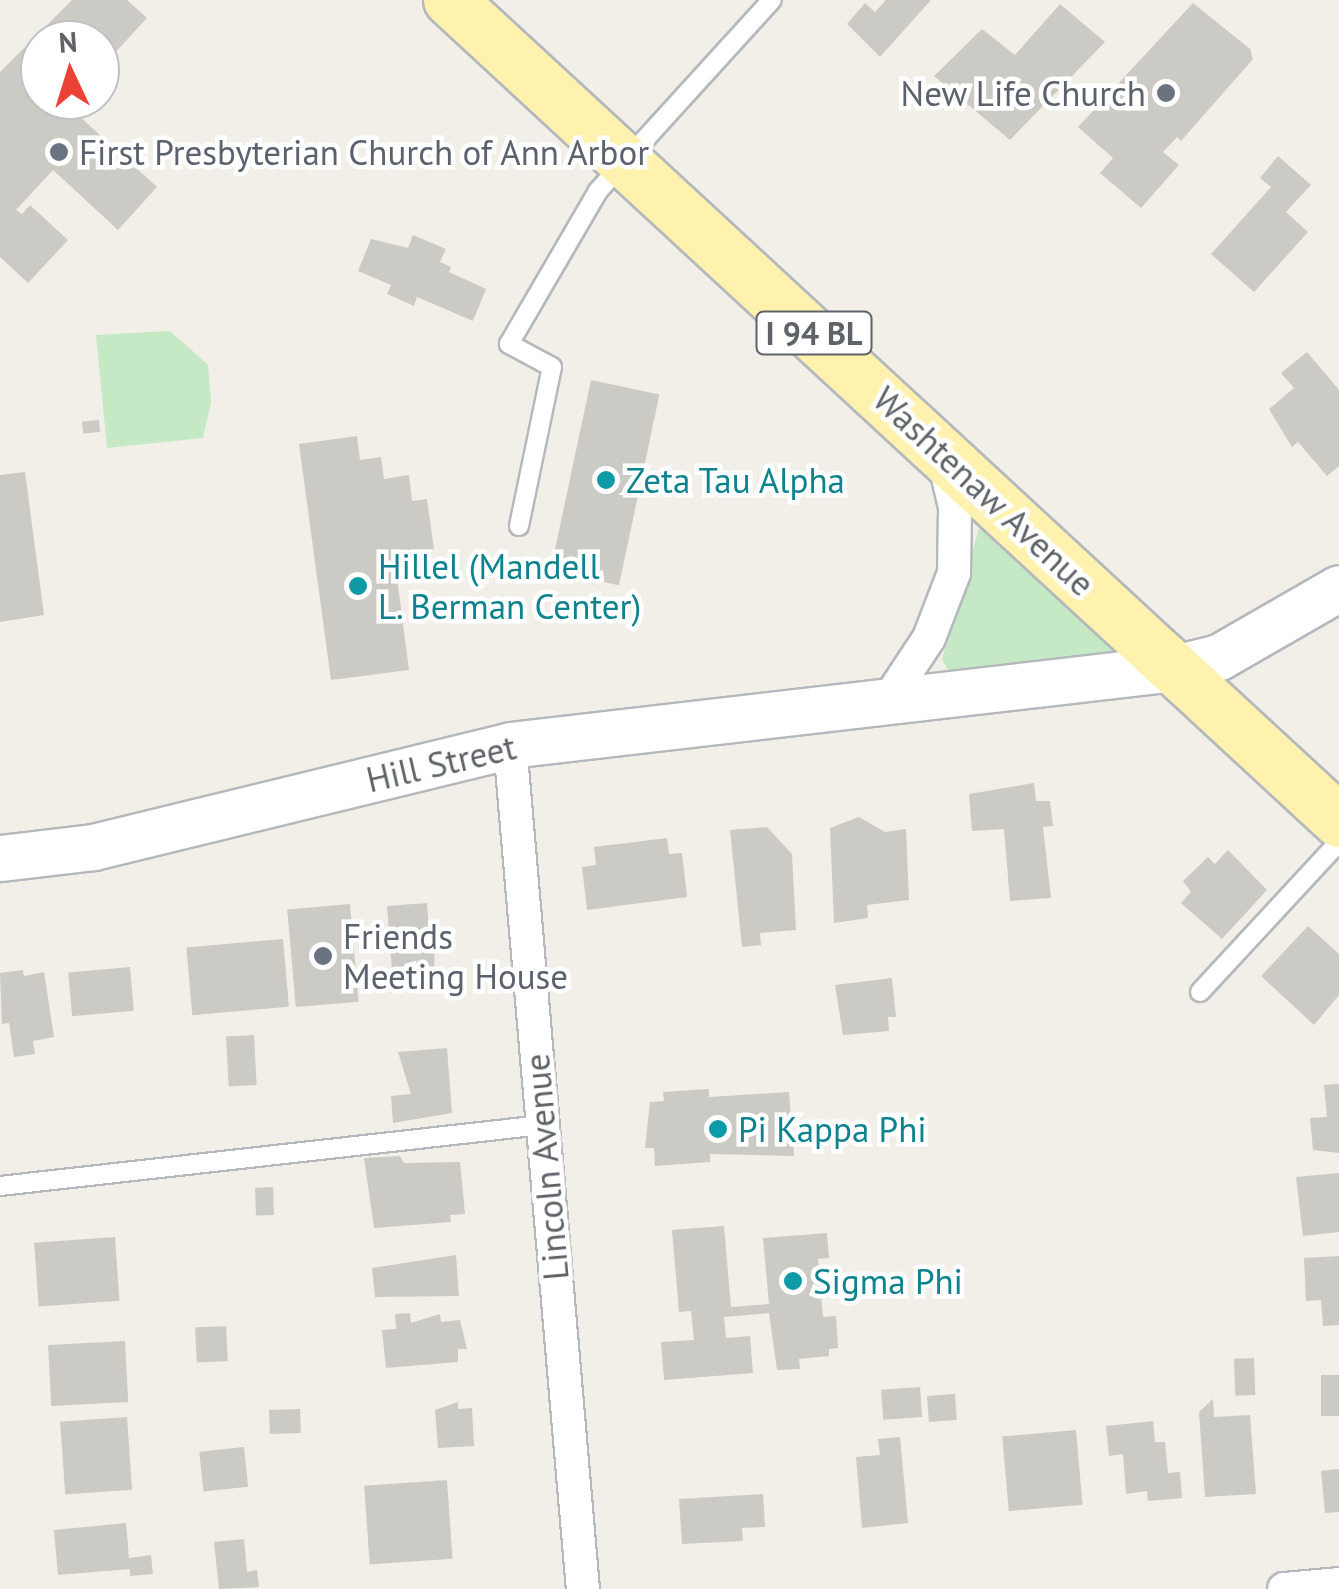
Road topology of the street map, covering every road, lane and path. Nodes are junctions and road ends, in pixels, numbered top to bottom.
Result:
1 (450, 0) edge
2 (772, 0) edge
3 (624, 159) junction
4 (941, 452) junction
5 (518, 526) dead end
6 (1339, 588) edge
7 (1174, 668) junction
8 (888, 700) junction
9 (510, 746) junction
10 (1339, 821) edge
11 (1339, 842) edge
12 (0, 858) edge
13 (1200, 992) dead end
14 (542, 1125) junction
15 (0, 1186) edge
16 (1339, 1584) edge
17 (582, 1589) edge
18 (1284, 1589) edge

1 - 3 main road, Washtenaw Avenue / I 94 BL
2 - 3 lane
3 - 4 main road, Washtenaw Avenue / I 94 BL
3 - 5 lane
4 - 7 main road, Washtenaw Avenue / I 94 BL
4 - 8 street
6 - 7 street, Hill Street
7 - 8 street, Hill Street
7 - 10 main road, Washtenaw Avenue / I 94 BL
8 - 9 street, Hill Street
9 - 12 street, Hill Street
9 - 14 street, Lincoln Avenue
11 - 13 lane
14 - 15 lane
14 - 17 street, Lincoln Avenue
16 - 18 street

